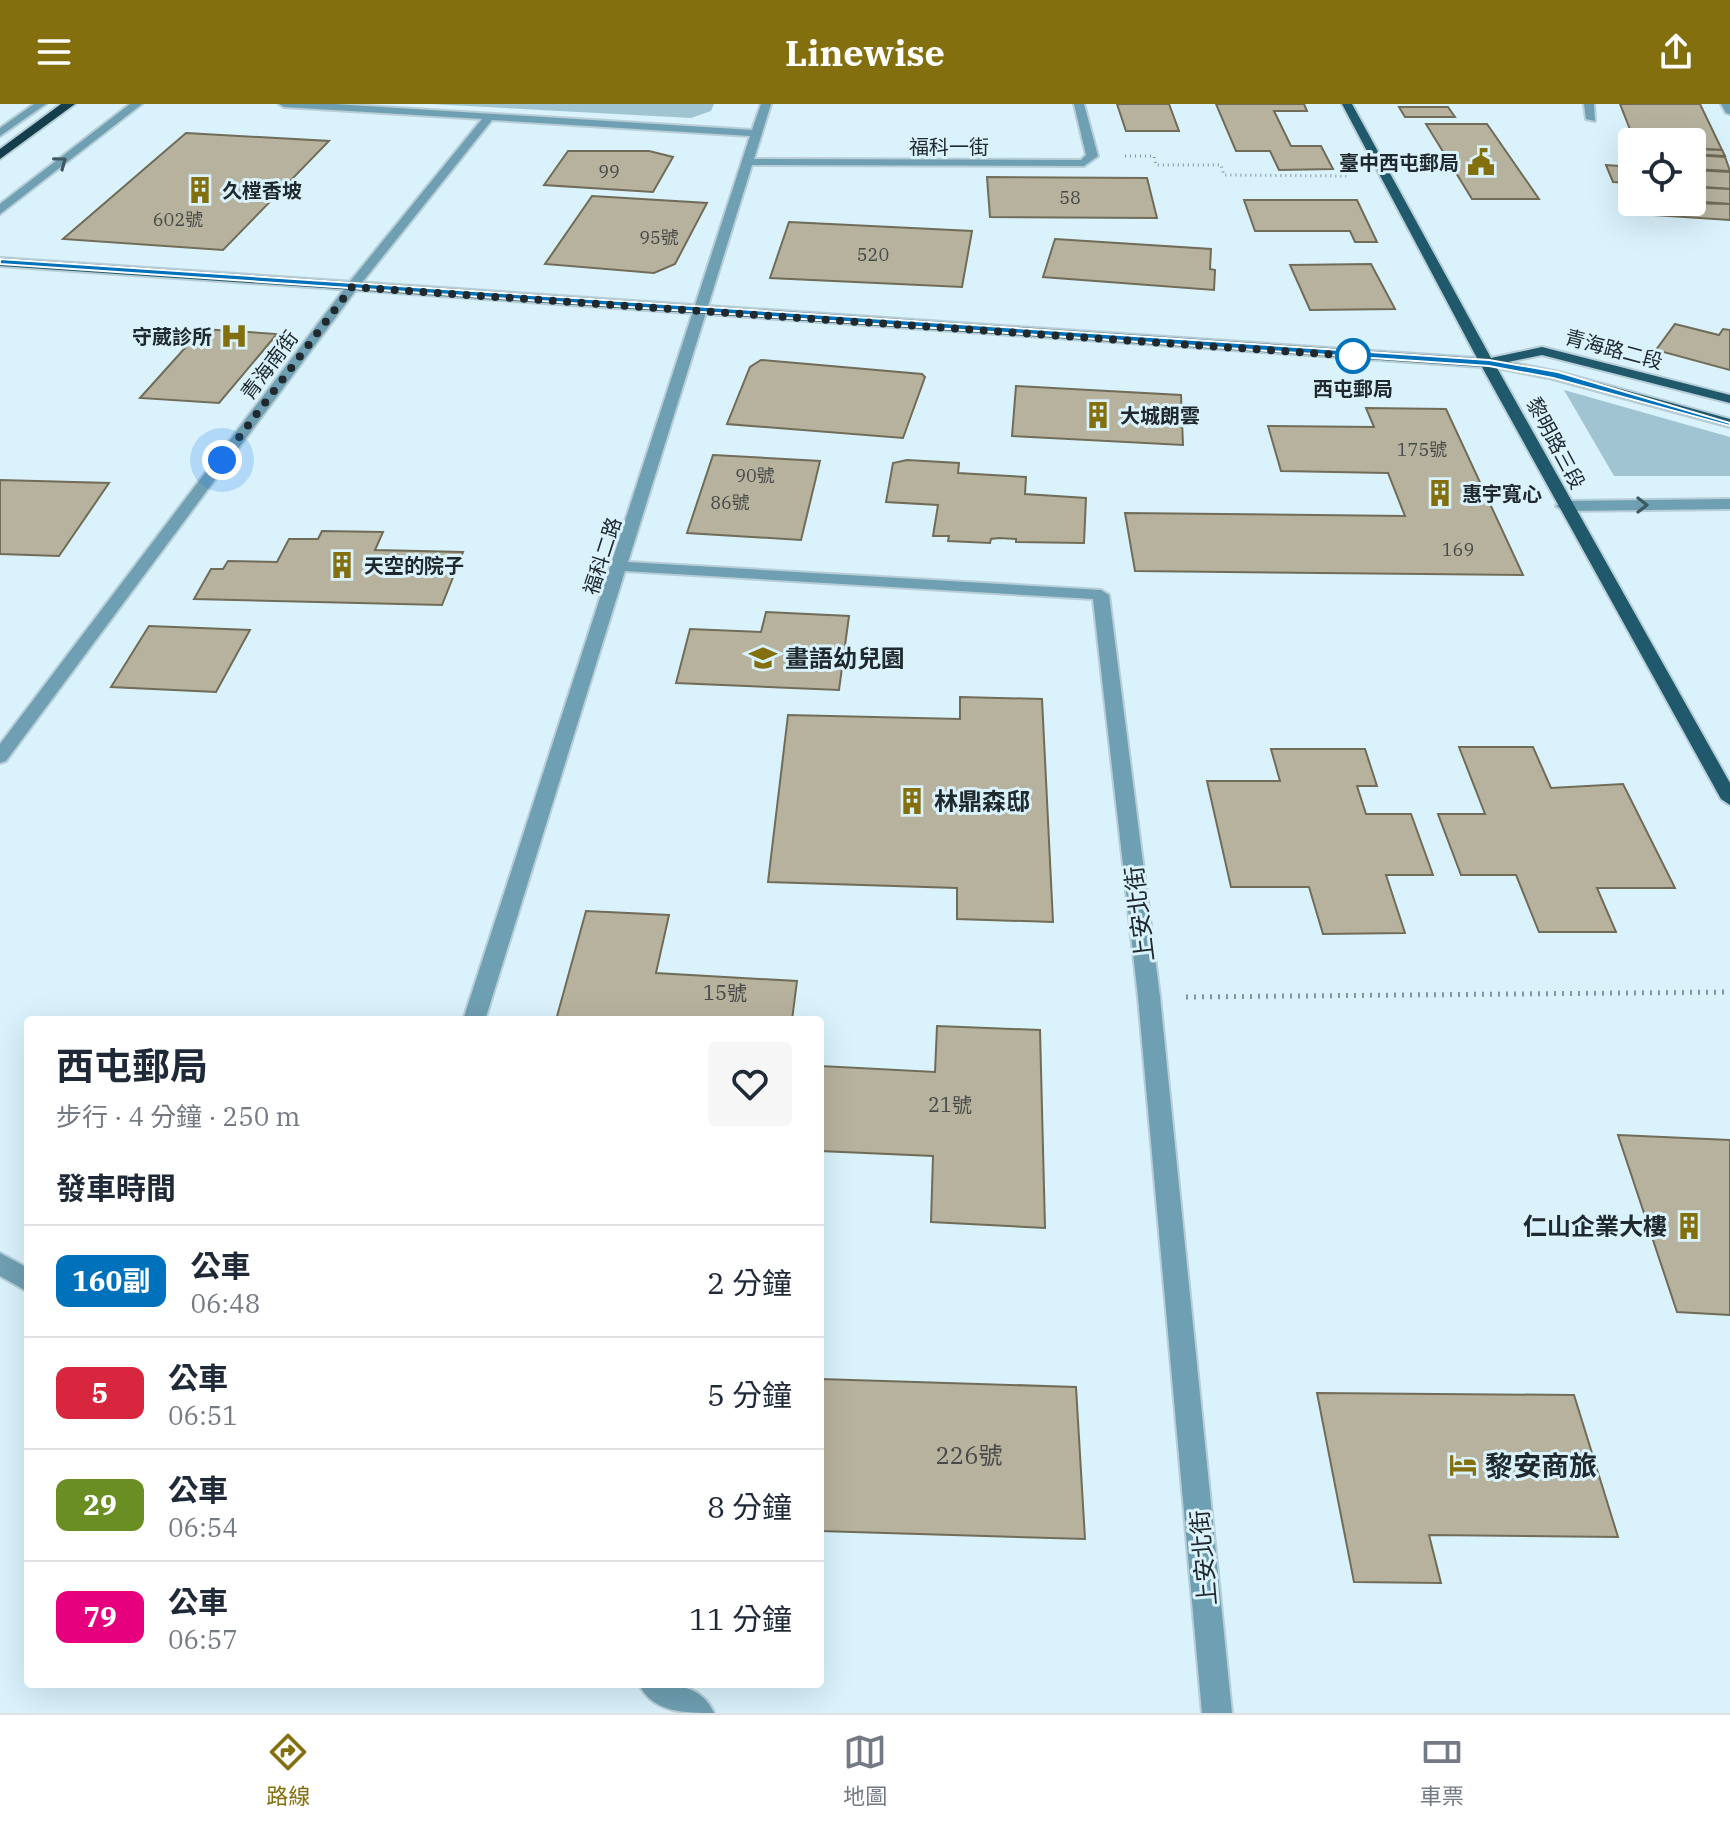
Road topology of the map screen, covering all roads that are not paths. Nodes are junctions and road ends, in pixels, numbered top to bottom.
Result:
1 (20, 104) edge
2 (41, 104) edge
3 (69, 104) edge
4 (137, 104) edge
5 (284, 104) edge
6 (766, 104) edge
7 (1079, 104) edge
8 (1347, 104) edge
9 (1589, 104) edge
10 (1726, 104) edge
11 (1730, 111) edge
12 (490, 116) junction
13 (0, 118) edge
14 (1591, 119) dead end
15 (0, 133) edge
16 (756, 133) junction
17 (0, 155) edge
18 (747, 162) junction
19 (0, 210) edge
20 (0, 262) edge
21 (352, 287) junction
22 (699, 312) junction
23 (1489, 363) junction
24 (1730, 399) edge
25 (1730, 423) edge
26 (1730, 504) edge
27 (1564, 506) junction
28 (620, 566) junction
29 (0, 757) edge
30 (1730, 799) edge
31 (475, 1016) edge
32 (0, 1263) edge
33 (24, 1278) edge
34 (660, 1688) edge
35 (699, 1713) edge
36 (1217, 1713) edge

1 - 13 street
2 - 15 street
3 - 17 highway
19 -> 4 street
5 - 12 street
6 - 16 street, 福科二路
7 - 18 street, 福科一街
8 - 23 main road, 黎明路三段
9 - 14 street
10 - 11 street
12 - 16 street
12 - 21 street, 青海南街
16 - 18 street, 福科二路
18 - 22 street, 福科二路
20 - 21 main road, 青海路二段
21 - 22 main road, 青海路二段
21 - 29 street, 青海南街
22 - 23 main road, 青海路二段
22 - 28 street, 福科二路
23 - 24 main road, 青海路二段
23 - 25 main road, 青海路二段
23 - 27 main road, 黎明路三段
27 -> 26 street
27 - 30 main road, 黎明路三段
28 - 31 street, 福科二路
28 - 36 street, 上安北街
32 - 33 street
34 - 35 street

